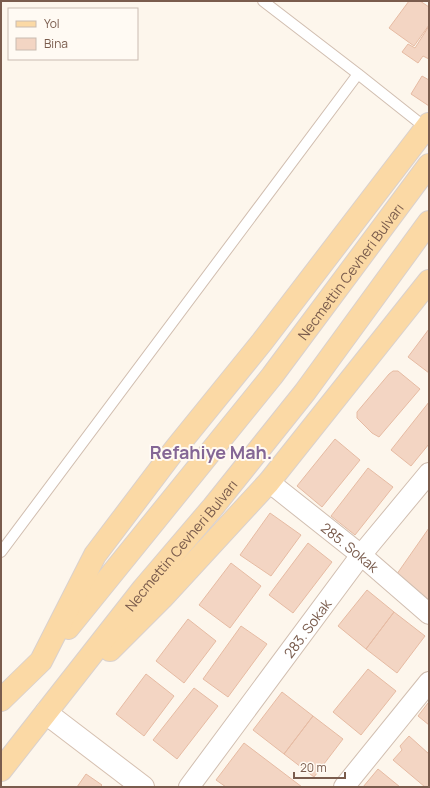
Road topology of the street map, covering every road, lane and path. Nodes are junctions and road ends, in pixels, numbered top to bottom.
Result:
1 (263, 1) edge
2 (358, 74) junction
3 (427, 126) edge
4 (429, 165) edge
5 (429, 222) edge
6 (429, 281) edge
7 (429, 473) edge
8 (269, 482) junction
9 (1, 552) edge
10 (361, 555) junction
11 (429, 614) edge
12 (41, 661) junction
13 (429, 682) edge
14 (1, 700) edge
15 (1, 714) edge
16 (46, 714) junction
17 (1, 770) edge
18 (4, 787) edge
19 (143, 787) edge
20 (189, 787) edge
21 (344, 787) edge

1 - 2 lane
2 - 3 lane
2 - 9 lane
3 - 12 main road
4 - 12 main road, Necmettin Cevheri Bulvarı
5 - 16 main road, Necmettin Cevheri Bulvarı
6 - 8 main road
7 - 10 street, 283. Sokak
8 - 10 street, 285. Sokak
8 - 16 main road
10 - 11 street, 285. Sokak
10 - 20 street, 283. Sokak
12 - 14 main road
12 - 15 main road, Necmettin Cevheri Bulvarı
13 - 21 street
16 - 17 main road, Necmettin Cevheri Bulvarı
16 - 18 main road
16 - 19 main road

